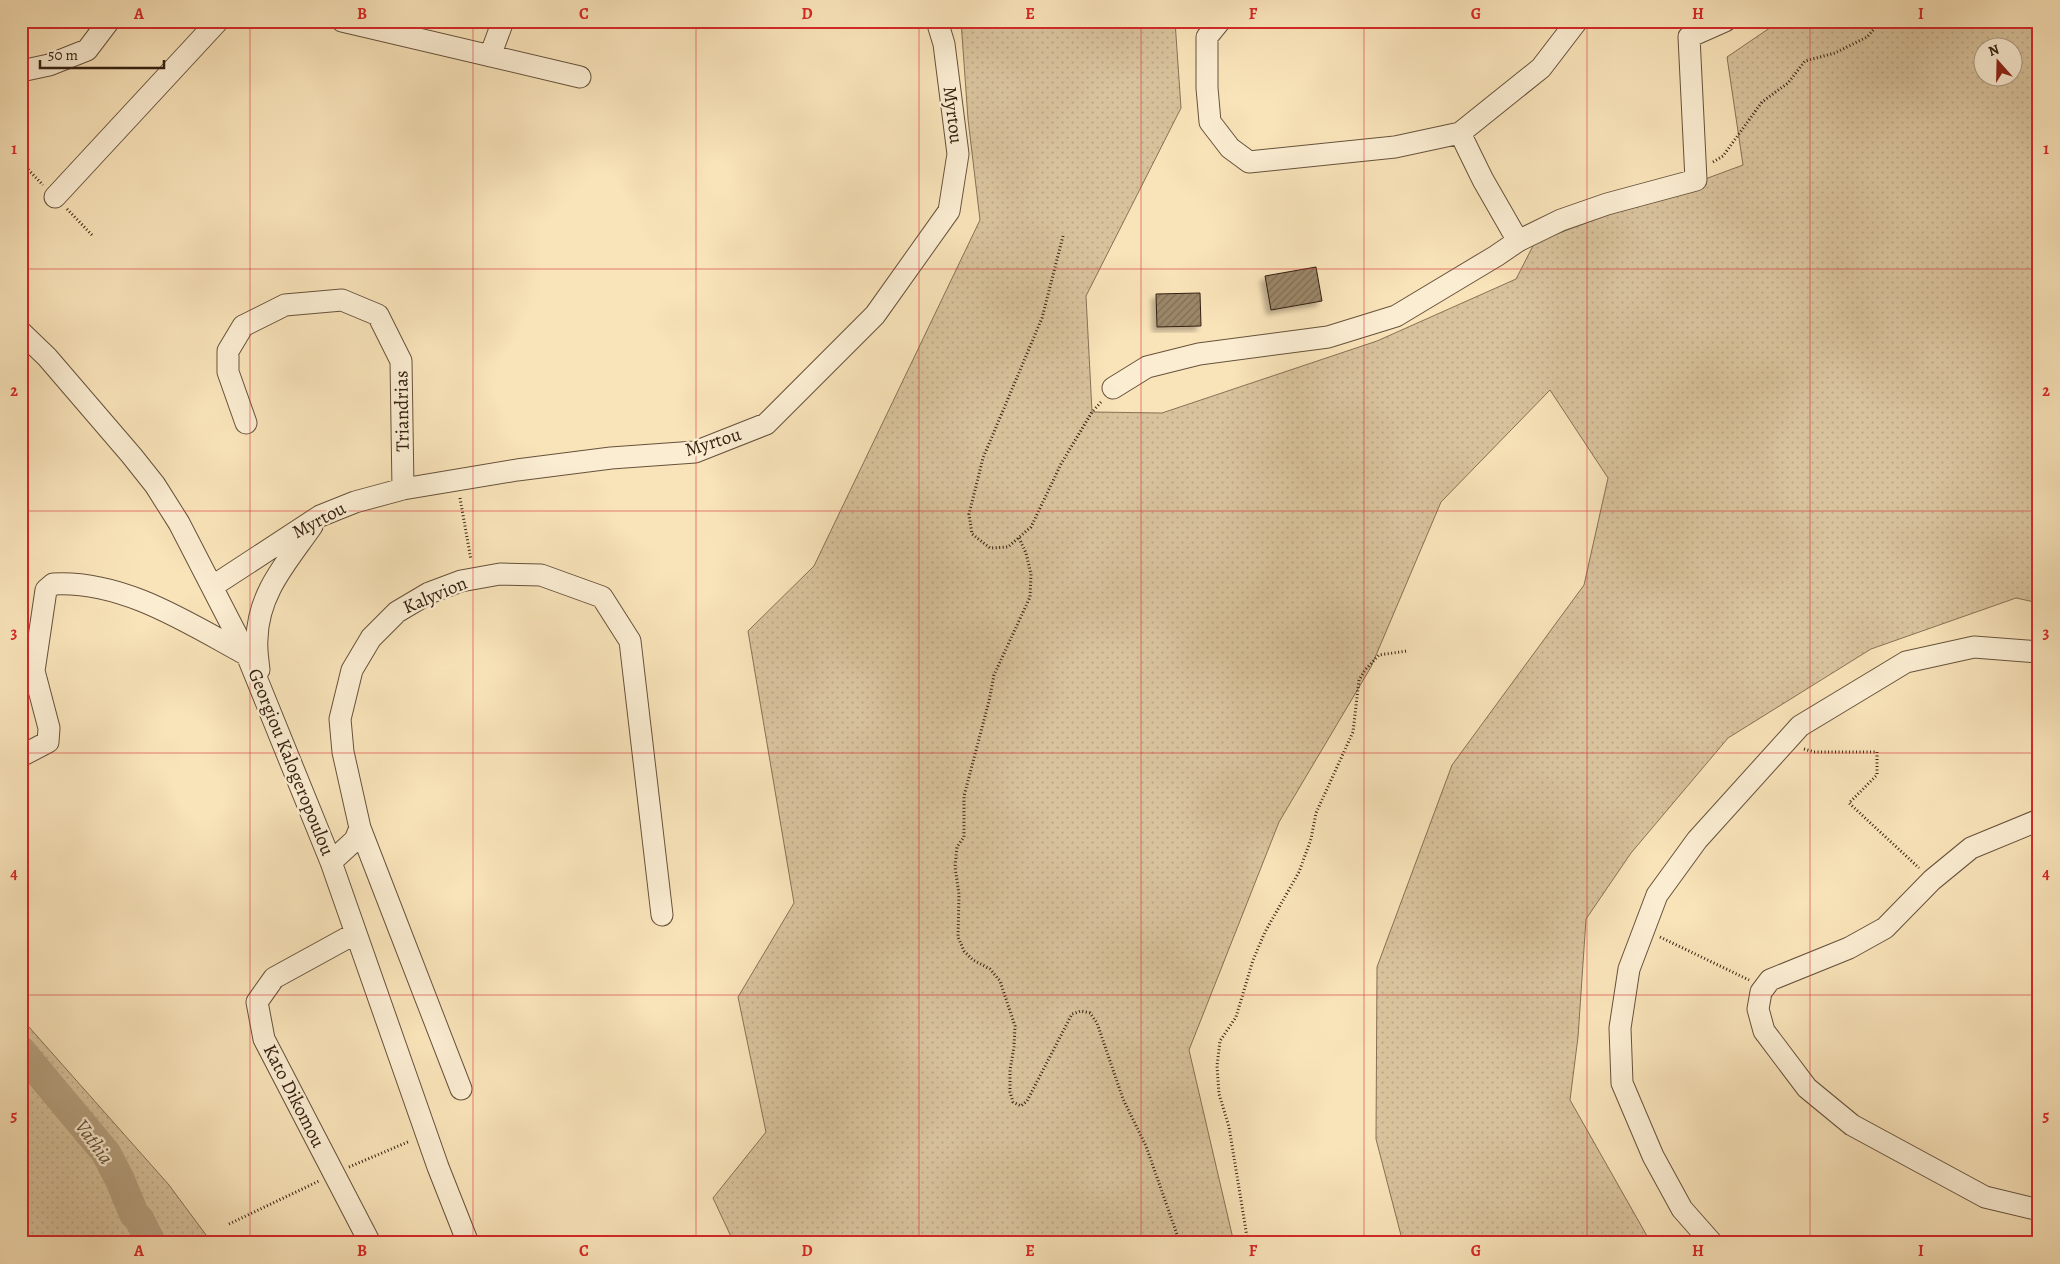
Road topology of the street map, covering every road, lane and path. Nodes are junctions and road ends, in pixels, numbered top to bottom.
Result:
1 (109, 21) edge
2 (218, 21) edge
3 (342, 21) edge
4 (503, 21) edge
5 (937, 21) edge
6 (1220, 21) edge
7 (1577, 21) edge
8 (1725, 21) edge
9 (1881, 21) edge
10 (490, 56) junction
11 (21, 71) edge
12 (580, 77) dead end
13 (1460, 132) junction
14 (1695, 172) junction
15 (55, 197) dead end
16 (1063, 236) dead end
17 (1518, 241) junction
18 (21, 332) edge
19 (1113, 388) joint
20 (246, 423) dead end
21 (403, 489) junction
22 (460, 500) dead end
23 (320, 516) junction
24 (1019, 538) junction
25 (475, 578) junction
26 (213, 586) junction
27 (1406, 651) dead end
28 (2039, 652) edge
29 (247, 655) junction
30 (261, 687) junction
31 (1784, 744) junction
32 (21, 756) edge
33 (2039, 820) edge
34 (360, 828) junction
35 (331, 862) junction
36 (1932, 880) junction
37 (662, 915) dead end
38 (1644, 929) junction
39 (356, 933) junction
40 (1765, 987) junction
41 (461, 1089) dead end
42 (2039, 1210) edge
43 (370, 1243) edge
44 (468, 1243) edge
45 (1180, 1243) edge
46 (1248, 1243) edge
47 (1712, 1243) edge

1 - 11 street
2 - 15 street
3 - 10 street
4 - 10 street
5 - 21 street, Myrtou
6 - 13 street
7 - 13 street
8 - 14 street
9 - 14 path
10 - 12 street
13 - 17 street
14 - 17 street
16 - 24 path
17 - 19 street
18 - 26 street, Georgiou Kalogeropoulou
19 - 24 path
20 - 21 street, Triandrias
21 - 23 street, Myrtou
22 - 25 path
23 - 26 street, Myrtou
23 - 30 street
24 - 45 path
25 - 34 street, Kalyvion
25 - 37 street, Kalyvion
26 - 29 street, Georgiou Kalogeropoulou
27 - 46 path
28 - 31 street
29 - 30 street, Georgiou Kalogeropoulou
29 - 32 street
30 - 35 street, Georgiou Kalogeropoulou
31 - 36 path
31 - 38 street
33 - 36 street
34 - 35 street
34 - 41 street, Kalyvion
35 - 39 street, Georgiou Kalogeropoulou
36 - 40 street
38 - 40 path
38 - 47 street
39 - 43 street, Kato Dikomou
39 - 44 street, Georgiou Kalogeropoulou
40 - 42 street

